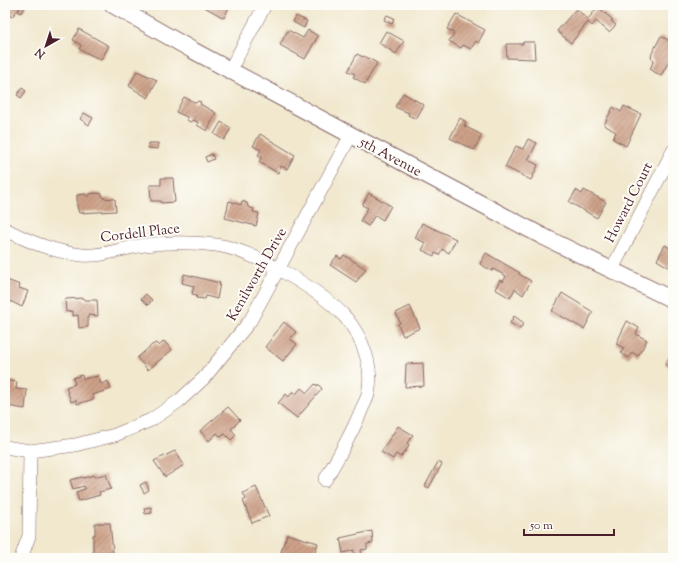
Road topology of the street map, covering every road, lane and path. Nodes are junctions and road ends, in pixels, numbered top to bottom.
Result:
1 (113, 5) edge
2 (265, 5) edge
3 (230, 70) junction
4 (351, 135) junction
5 (673, 150) edge
6 (5, 229) edge
7 (279, 269) junction
8 (612, 269) junction
9 (673, 300) edge
10 (5, 447) edge
11 (30, 451) junction
12 (325, 480) dead end
13 (21, 558) edge

1 - 3 street, 5th Avenue
2 - 3 street
3 - 4 street, 5th Avenue
4 - 7 street, Kenilworth Drive
4 - 8 street, 5th Avenue
5 - 8 street, Howard Court
6 - 7 street, Cordell Place
7 - 11 street, Kenilworth Drive
7 - 12 street, Cordell Place
8 - 9 street, 5th Avenue
10 - 11 street, Kenilworth Drive
11 - 13 street

